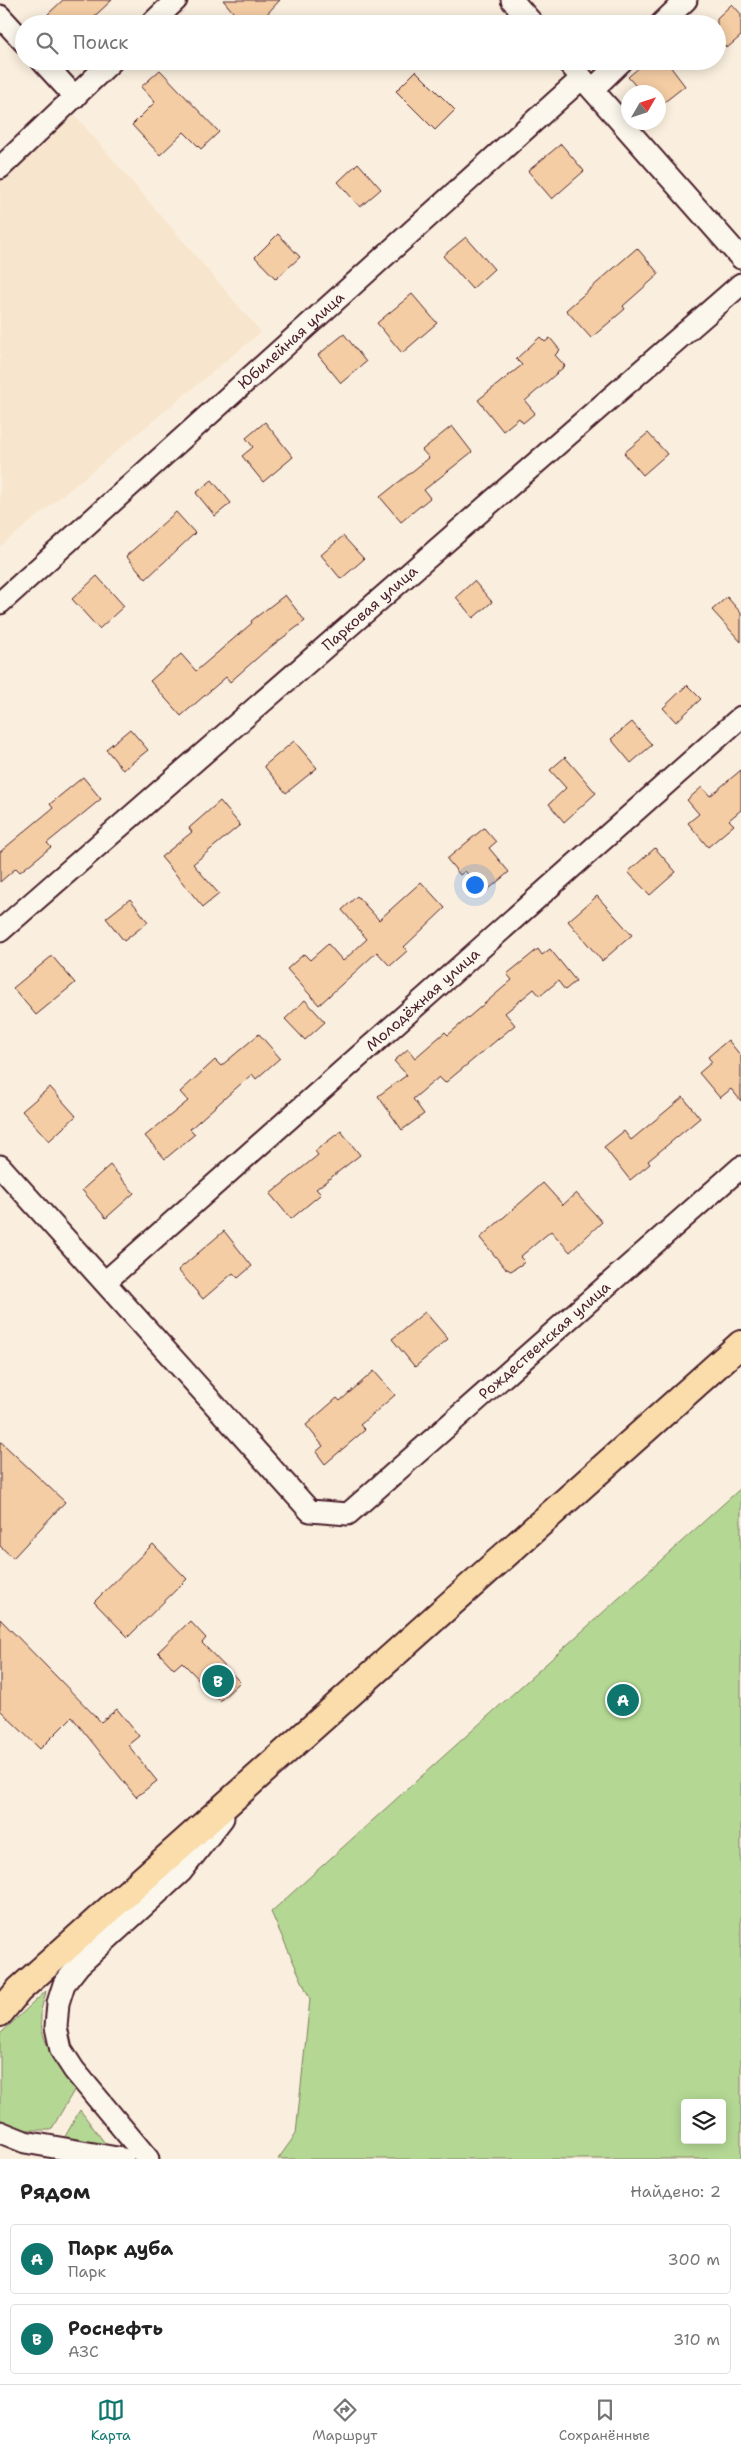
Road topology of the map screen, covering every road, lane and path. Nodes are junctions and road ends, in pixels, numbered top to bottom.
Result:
1 (176, 0) edge
2 (512, 0) edge
3 (686, 0) edge
4 (160, 15) edge
5 (525, 15) edge
6 (670, 15) edge
7 (0, 16) edge
8 (15, 32) edge
9 (50, 70) edge
10 (103, 70) edge
11 (575, 70) edge
12 (609, 70) edge
13 (588, 84) junction
14 (75, 97) junction
15 (0, 168) edge
16 (741, 258) edge
17 (741, 284) edge
18 (0, 603) edge
19 (741, 717) edge
20 (0, 931) edge
21 (0, 1166) edge
22 (741, 1168) edge
23 (105, 1282) junction
24 (741, 1344) edge
25 (252, 1780) junction
26 (9, 1995) edge
27 (0, 2013) edge
28 (0, 2132) edge
29 (25, 2142) junction
30 (0, 2147) edge
31 (123, 2159) edge
32 (148, 2159) edge

1 - 4 street
2 - 5 street
3 - 6 street
7 - 8 street
9 - 14 street
10 - 14 street
11 - 13 street
12 - 13 street, Юбилейная улица
13 - 16 street
13 - 18 street, Юбилейная улица
14 - 15 street
17 - 20 street, Парковая улица
19 - 23 street, Молодёжная улица
21 - 23 street
22 - 23 street, Рождественская улица
24 - 25 main road
25 - 26 main road
25 - 32 street
26 - 27 main road
28 - 29 street
29 - 30 street
29 - 31 street

